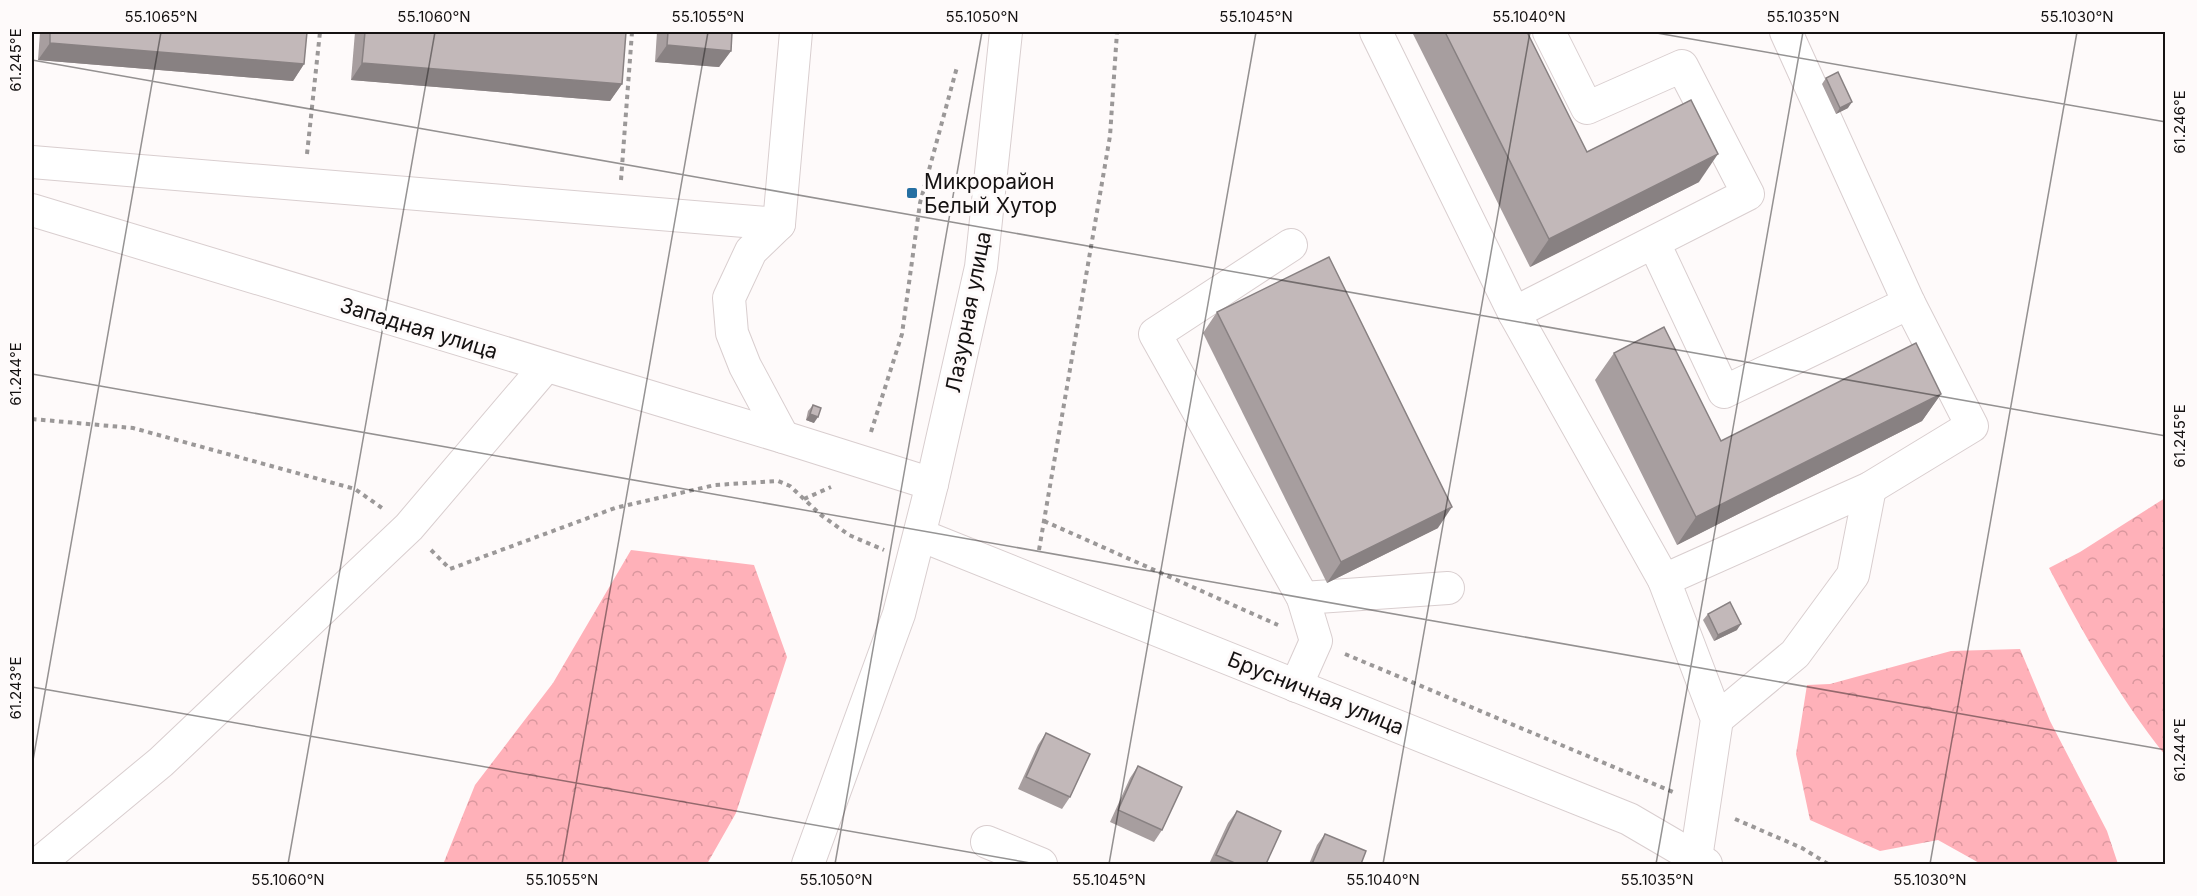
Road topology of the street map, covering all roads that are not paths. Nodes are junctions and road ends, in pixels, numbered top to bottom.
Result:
1 (795, 32) edge
2 (1006, 32) edge
3 (1376, 32) edge
4 (1549, 32) edge
5 (1786, 32) edge
6 (32, 162) edge
7 (32, 210) edge
8 (779, 224) junction
9 (1654, 243) junction
10 (1291, 245) dead end
11 (1909, 303) junction
12 (1514, 313) junction
13 (546, 366) junction
14 (795, 441) junction
15 (932, 484) junction
16 (1870, 488) junction
17 (920, 535) junction
18 (1664, 580) junction
19 (1448, 588) dead end
20 (1303, 598) junction
21 (1296, 686) junction
22 (1717, 719) junction
23 (987, 842) dead end
24 (1697, 862) edge
25 (38, 864) edge
26 (808, 864) edge
27 (1041, 864) edge

1 - 8 street
2 - 15 street, Лазурная улица
3 - 12 street
4 - 9 street
5 - 11 street
6 - 8 street
7 - 13 street, Западная улица
8 - 14 street
9 - 11 street
9 - 12 street
10 - 20 street
11 - 16 street
12 - 18 street
13 - 14 street, Западная улица
13 - 25 street
14 - 15 street, Западная улица
15 - 17 street, Лазурная улица
16 - 18 street
16 - 22 street
17 - 21 street, Брусничная улица
17 - 26 street, Лазурная улица
18 - 22 street
19 - 20 street
20 - 21 street
21 - 24 street, Брусничная улица
22 - 24 street
23 - 27 street

